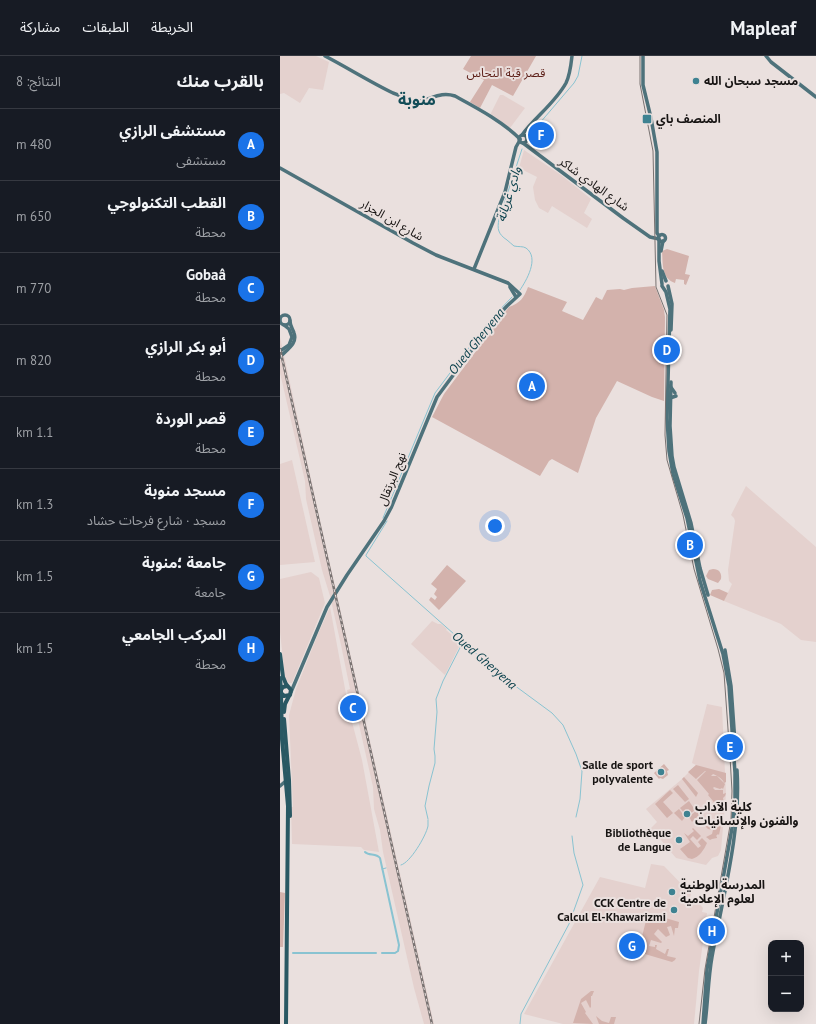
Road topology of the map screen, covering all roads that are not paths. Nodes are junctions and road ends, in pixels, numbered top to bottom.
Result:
1 (326, 56) edge
2 (572, 56) edge
3 (643, 56) edge
4 (766, 56) edge
5 (816, 97) edge
6 (528, 128) junction
7 (522, 140) junction
8 (280, 168) edge
9 (646, 234) junction
10 (659, 237) junction
11 (667, 247) dead end
12 (661, 249) junction
13 (475, 264) junction
14 (467, 266) junction
15 (474, 269) junction
16 (479, 272) junction
17 (499, 280) junction
18 (666, 281) junction
19 (662, 285) junction
20 (668, 286) junction
21 (520, 294) joint
22 (516, 297) junction
23 (281, 314) edge
24 (290, 321) junction
25 (284, 325) junction
26 (293, 340) junction
27 (280, 351) edge
28 (280, 357) edge
29 (670, 386) junction
30 (670, 398) junction
31 (696, 556) junction
32 (280, 654) edge
33 (280, 678) edge
34 (296, 680) junction
35 (287, 686) junction
36 (281, 691) edge
37 (290, 694) junction
38 (288, 780) junction
39 (280, 786) edge
40 (288, 1024) edge
41 (704, 1024) edge

1 - 7 street, شارع الهادي شاكر
2 - 6 street
3 - 10 street
4 - 5 street
6 - 7 street
6 - 7 street
7 - 9 street, شارع الهادي شاكر
7 - 13 street
8 - 14 street, شارع ابن الجزار
9 - 10 street, شارع الهادي شاكر
9 - 10 street, شارع الهادي شاكر
10 - 12 street
10 - 19 street
11 - 12 street
12 - 18 street
13 - 14 street
13 - 15 street
13 - 16 street
14 - 15 street, شارع ابن الجزار
15 - 16 street, شارع ابن الجزار
16 - 17 street, شارع ابن الجزار
17 - 21 street, شارع ابن الجزار
17 - 22 street, شارع ابن الجزار
18 - 19 street
18 - 20 street
19 - 20 street
19 - 31 street
20 - 29 street
21 - 22 street, نهج البرتقال
22 - 34 street, نهج البرتقال
23 - 24 street
23 - 25 street
24 - 25 street
24 - 26 street
25 - 26 street
26 - 27 street
26 - 28 street
29 - 30 street
29 - 30 street
30 - 31 street
31 - 41 street
32 - 35 main road
33 - 36 main road
34 - 35 street
34 - 37 street, نهج البرتقال
35 - 36 main road
35 - 37 main road
36 - 37 main road
36 - 38 main road
37 - 38 main road
38 - 39 street
38 - 40 main road

